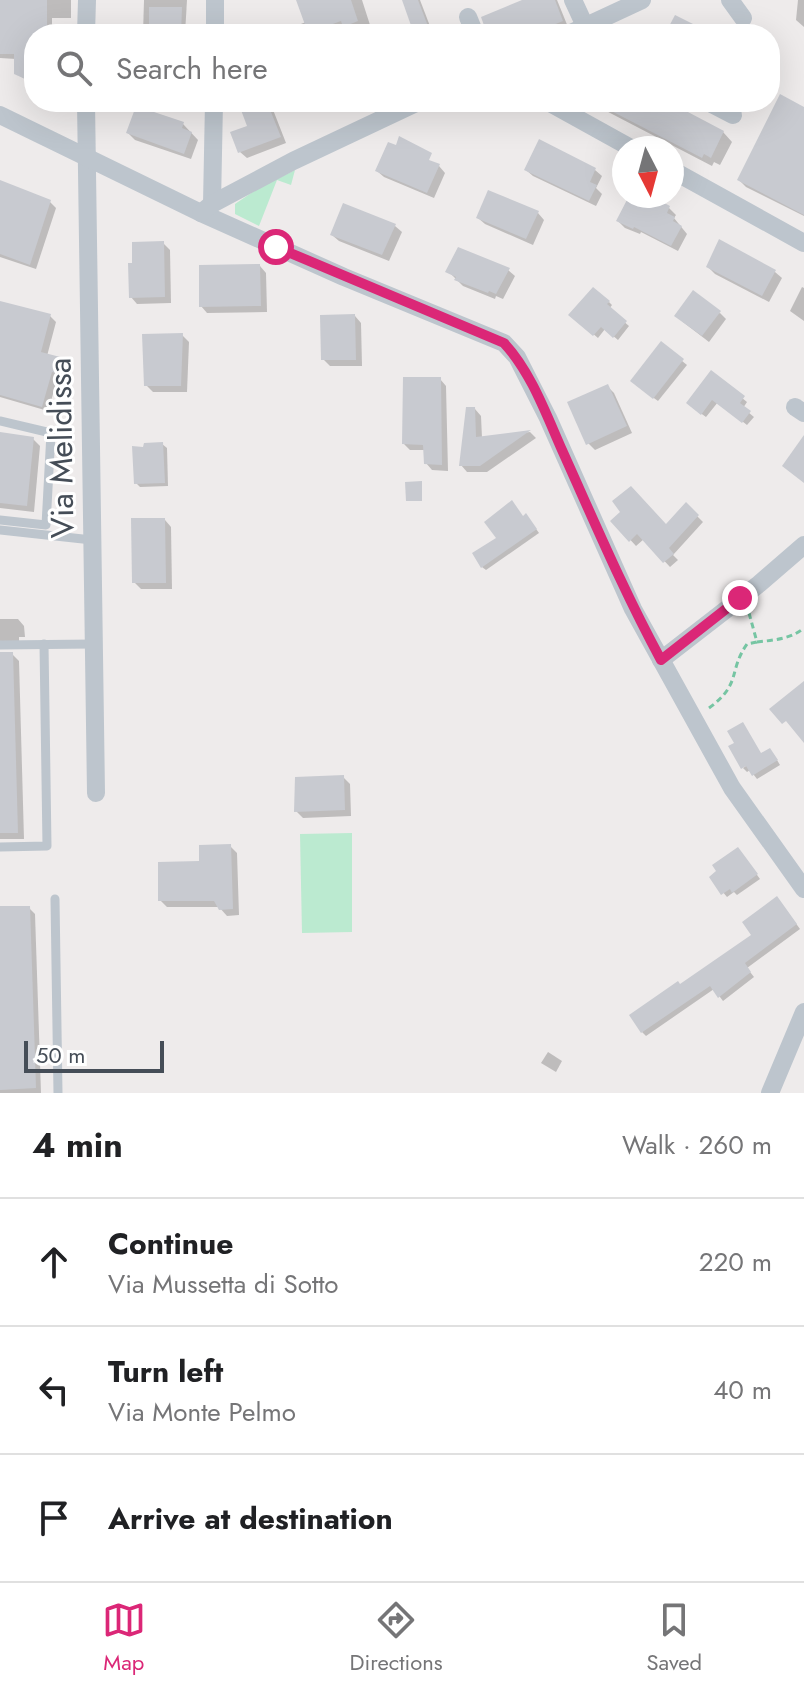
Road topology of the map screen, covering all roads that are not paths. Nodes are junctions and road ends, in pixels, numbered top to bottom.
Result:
1 (87, 0) edge
2 (215, 0) edge
3 (573, 0) edge
4 (642, 0) edge
5 (730, 0) edge
6 (743, 18) dead end
7 (86, 24) edge
8 (215, 24) edge
9 (575, 24) edge
10 (592, 24) edge
11 (86, 112) edge
12 (213, 112) edge
13 (397, 112) edge
14 (566, 112) edge
15 (727, 112) edge
16 (0, 115) edge
17 (733, 115) dead end
18 (612, 137) edge
19 (86, 155) junction
20 (684, 177) edge
21 (206, 208) junction
22 (804, 243) edge
23 (0, 421) edge
24 (0, 520) edge
25 (0, 530) edge
26 (92, 540) junction
27 (804, 545) edge
28 (44, 644) junction
29 (93, 644) junction
30 (0, 645) edge
31 (661, 660) junction
32 (96, 793) dead end
33 (0, 847) edge
34 (804, 889) edge
35 (55, 899) dead end
36 (804, 1012) edge
37 (58, 1093) edge
38 (770, 1093) edge

1 - 7 street
2 - 8 street
3 - 9 street
4 - 10 street
5 - 6 street
11 - 19 street, Via Melidissa
12 - 21 street
13 - 21 street
14 - 18 street
15 - 17 street
16 - 19 street
19 - 21 street
19 - 26 street, Via Melidissa
20 - 22 street
21 - 31 street
23 - 24 lane
25 - 26 lane
26 - 29 street, Via Melidissa
27 - 31 street
28 - 29 lane
28 - 30 lane
28 - 33 lane
29 - 32 street, Via Melidissa
31 - 34 street
35 - 37 lane
36 - 38 street

